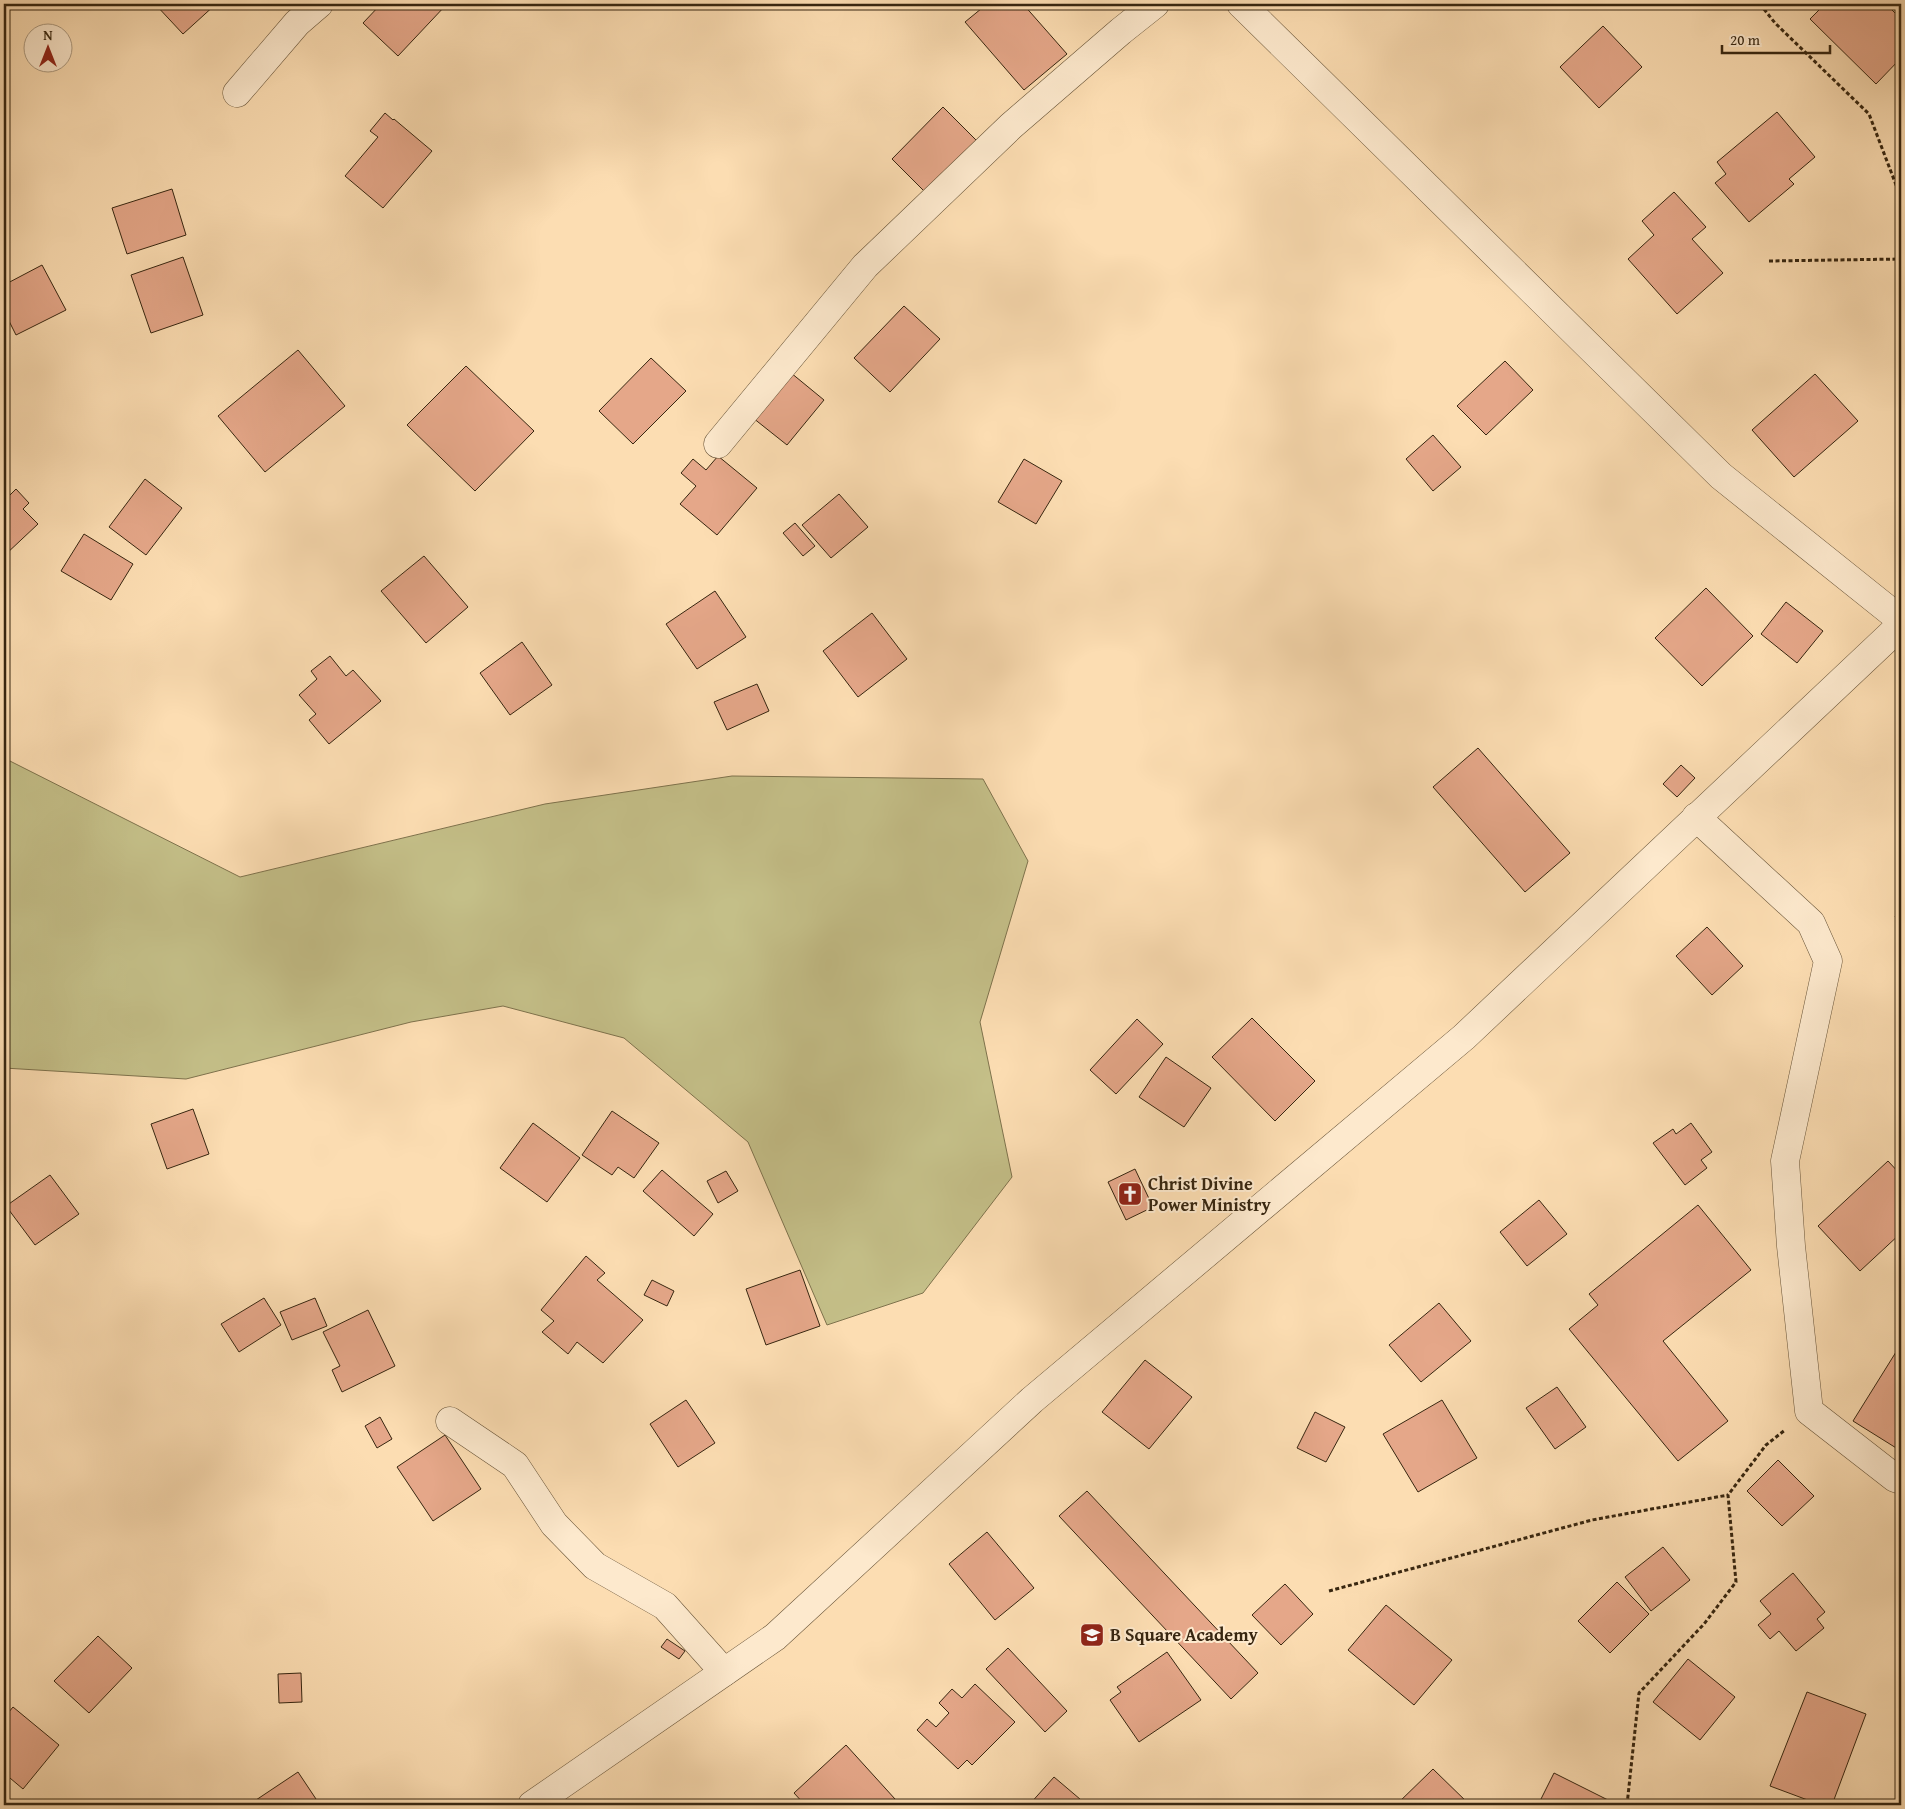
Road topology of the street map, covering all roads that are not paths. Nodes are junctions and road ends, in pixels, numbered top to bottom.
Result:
1 (319, 4) edge
2 (1155, 4) edge
3 (1241, 4) edge
4 (237, 93) dead end
5 (718, 444) dead end
6 (1901, 620) edge
7 (1901, 625) edge
8 (1696, 817) junction
9 (450, 1422) dead end
10 (1901, 1480) edge
11 (724, 1672) junction
12 (537, 1804) edge

1 - 4 street
2 - 5 street
3 - 6 street
7 - 8 street
8 - 10 street
8 - 11 street
9 - 11 street
11 - 12 street

